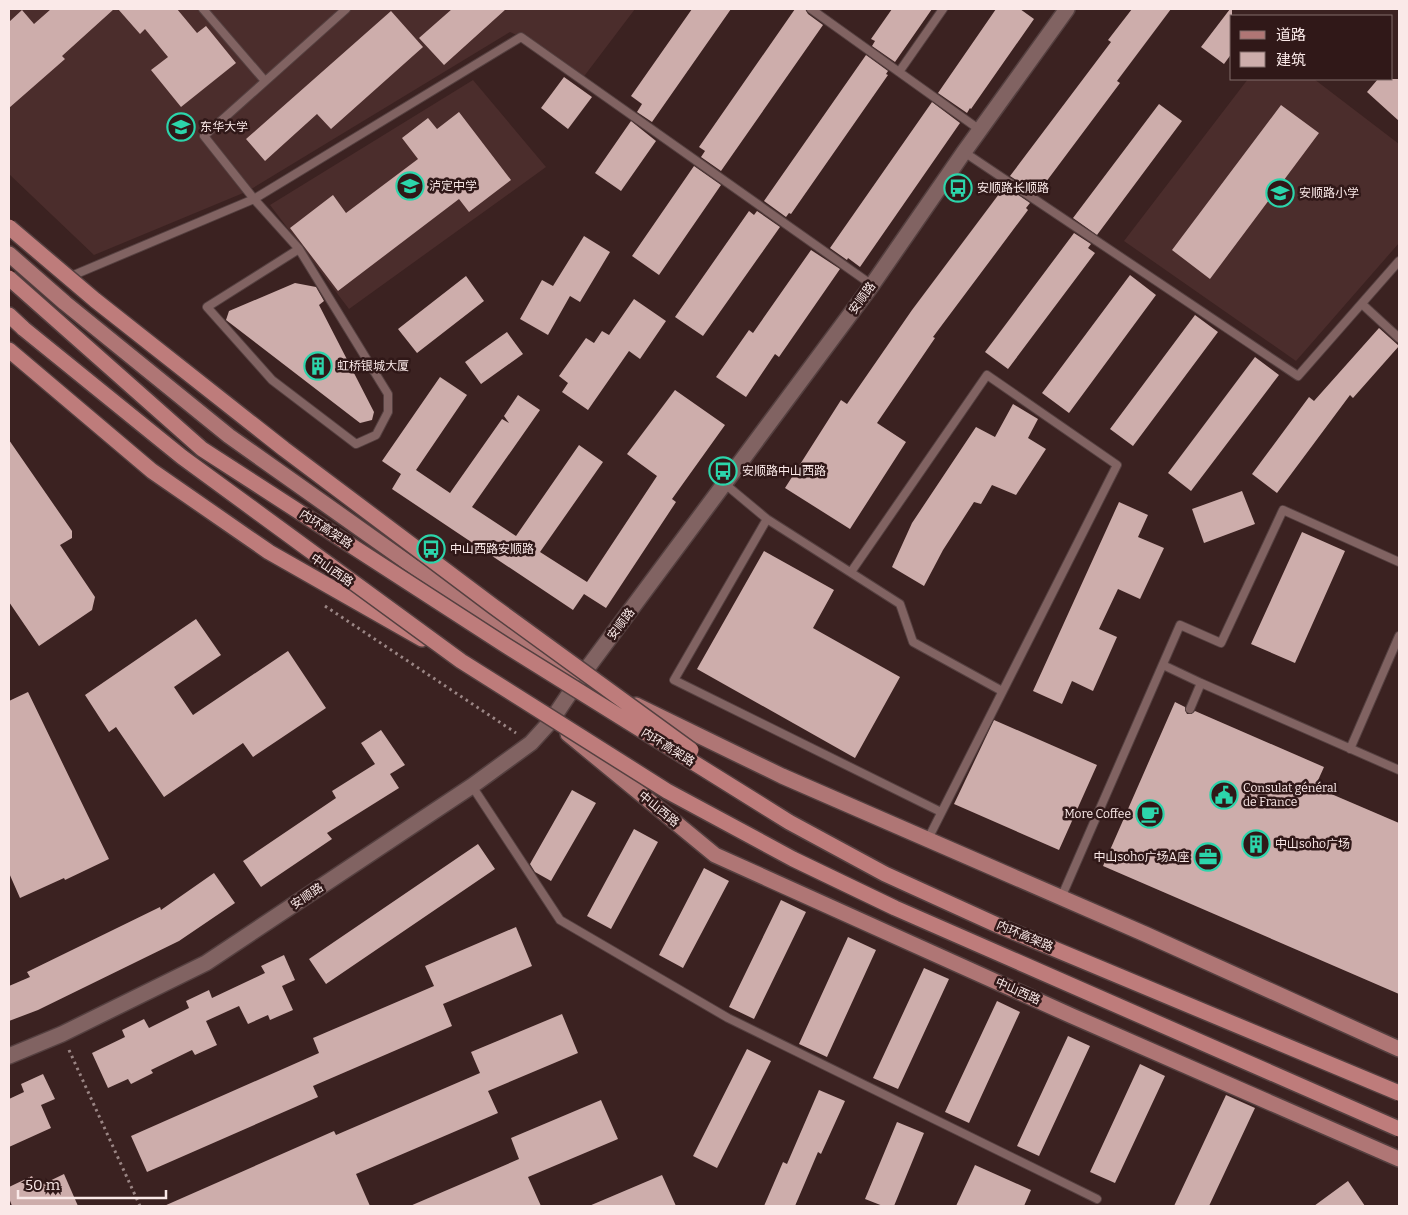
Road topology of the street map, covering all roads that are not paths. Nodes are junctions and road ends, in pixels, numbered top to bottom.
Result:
1 (203, 9) edge
2 (346, 9) edge
3 (811, 9) edge
4 (943, 9) edge
5 (1067, 9) edge
6 (899, 72) junction
7 (265, 81) junction
8 (980, 130) junction
9 (964, 152) junction
10 (254, 199) junction
11 (9, 227) edge
12 (299, 250) junction
13 (9, 254) edge
14 (1399, 261) edge
15 (69, 277) junction
16 (9, 278) edge
17 (872, 285) junction
18 (1362, 304) junction
19 (9, 308) edge
20 (9, 315) edge
21 (1399, 338) edge
22 (9, 350) edge
23 (725, 484) junction
24 (767, 519) junction
25 (1399, 562) edge
26 (851, 572) junction
27 (1399, 636) edge
28 (461, 661) junction
29 (1163, 665) junction
30 (580, 678) junction
31 (1201, 683) junction
32 (1002, 691) junction
33 (1190, 709) dead end
34 (551, 721) junction
35 (1350, 749) junction
36 (1399, 770) edge
37 (472, 786) junction
38 (941, 812) junction
39 (789, 822) junction
40 (928, 839) junction
41 (1062, 898) junction
42 (1399, 1049) edge
43 (9, 1056) edge
44 (1399, 1093) edge
45 (1399, 1128) edge
46 (1399, 1159) edge
47 (1097, 1199) dead end

1 - 7 lane
2 - 7 lane
3 - 6 lane
4 - 6 lane
5 - 8 street, 安顺路
6 - 8 lane
7 - 10 lane
8 - 9 street, 安顺路
9 - 17 street, 安顺路
9 - 18 lane
10 - 12 lane
10 - 15 lane
10 - 17 lane
11 - 15 highway, bridge
12 - 12 lane
13 - 30 main road
14 - 18 lane
15 - 39 highway, bridge
16 - 39 highway, 内环高架路, bridge
17 - 23 street, 安顺路
18 - 21 lane
19 - 34 main road, 中山西路
20 - 28 highway, 内环高架路, bridge
22 - 28 highway, bridge
23 - 24 lane
23 - 30 street, 安顺路
24 - 26 lane
24 - 38 lane
25 - 29 lane
26 - 32 lane
26 - 32 lane
27 - 35 lane
28 - 45 highway, 内环高架路, bridge
29 - 31 lane
29 - 41 lane
30 - 34 street, 安顺路
30 - 40 main road
31 - 33 lane
31 - 35 lane
32 - 38 lane
34 - 37 street, 安顺路
34 - 46 main road, 中山西路
35 - 36 lane
37 - 43 street, 安顺路
37 - 47 lane
38 - 40 lane
39 - 44 highway, 内环高架路, bridge
40 - 41 main road
41 - 42 main road

